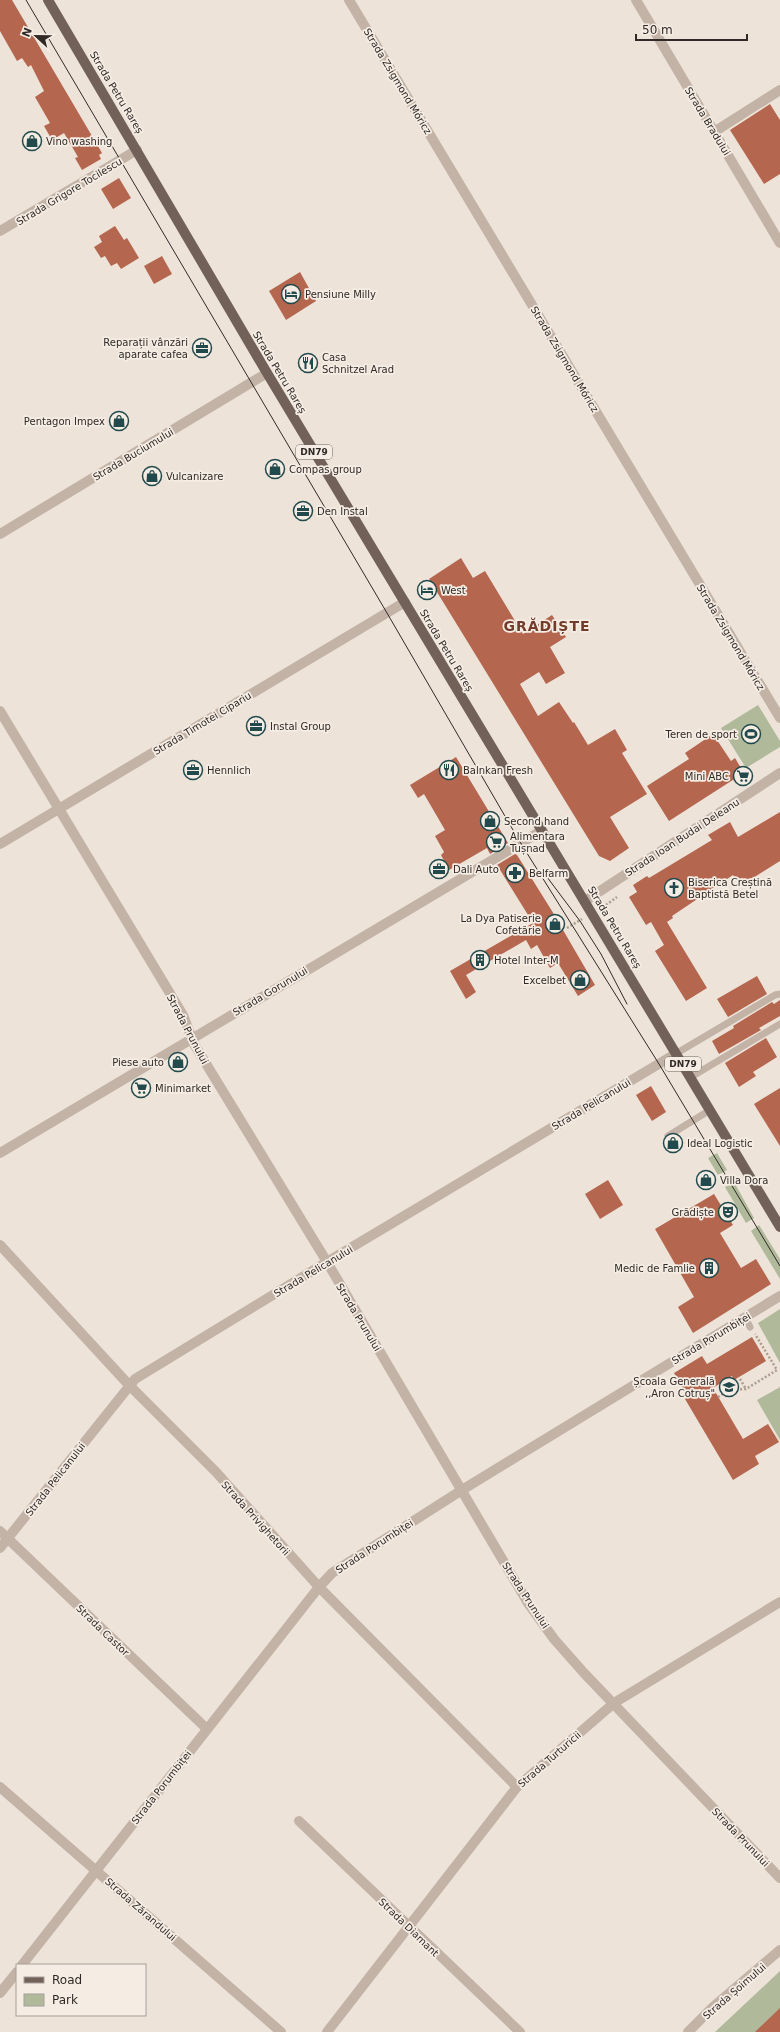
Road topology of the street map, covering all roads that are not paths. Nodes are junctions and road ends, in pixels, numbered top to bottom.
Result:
1 (48, 0) edge
2 (349, 0) edge
3 (636, 0) edge
4 (780, 90) edge
5 (714, 132) junction
6 (137, 150) junction
7 (0, 232) edge
8 (780, 242) edge
9 (267, 373) junction
10 (0, 534) edge
11 (405, 602) junction
12 (0, 711) edge
13 (780, 718) edge
14 (780, 772) edge
15 (58, 809) junction
16 (541, 831) junction
17 (0, 844) edge
18 (585, 901) junction
19 (780, 994) edge
20 (780, 1024) edge
21 (191, 1037) junction
22 (677, 1053) junction
23 (691, 1077) junction
24 (710, 1110) junction
25 (668, 1136) dead end
26 (0, 1153) edge
27 (780, 1227) edge
28 (0, 1245) edge
29 (327, 1262) junction
30 (780, 1296) edge
31 (745, 1317) junction
32 (750, 1327) road end
33 (129, 1385) junction
34 (462, 1490) junction
35 (4, 1535) edge
36 (0, 1548) edge
37 (319, 1587) junction
38 (780, 1602) edge
39 (614, 1703) junction
40 (206, 1728) junction
41 (0, 1787) edge
42 (517, 1787) junction
43 (299, 1821) dead end
44 (96, 1870) junction
45 (780, 1878) edge
46 (410, 1927) junction
47 (780, 1950) edge
48 (23, 1964) edge
49 (16, 1973) edge
50 (0, 1993) edge
51 (281, 2032) edge
52 (327, 2032) edge
53 (520, 2032) edge
54 (688, 2032) edge

1 - 6 main road, Strada Petru Rareș / DN79
2 - 13 street, Strada Zsigmond Móricz
3 - 5 street, Strada Bradului
4 - 5 street
5 - 8 street, Strada Bradului
6 - 7 street, Strada Grigore Tocilescu
6 - 9 main road, Strada Petru Rareș / DN79
9 - 10 street, Strada Buciumului
9 - 11 main road, Strada Petru Rareș / DN79
11 - 15 street, Strada Timotei Cipariu
11 - 16 main road, Strada Petru Rareș / DN79
12 - 15 street, Strada Prunului
14 - 18 street, Strada Ioan Budai Deleanu
15 - 17 street, Strada Timotei Cipariu
15 - 21 street, Strada Prunului
16 - 18 main road, Strada Petru Rareș / DN79
16 - 21 street, Strada Gorunului
18 - 22 main road, Strada Petru Rareș / DN79
19 - 22 lane
20 - 23 lane
21 - 26 street, Strada Gorunului
21 - 29 street, Strada Prunului
22 - 23 main road, Strada Petru Rareș / DN79
22 - 29 street, Strada Pelicanului
23 - 24 main road, Strada Petru Rareș / DN79
24 - 25 lane
24 - 27 main road, Strada Petru Rareș / DN79
28 - 33 street, Strada Privighetorii
29 - 33 street, Strada Pelicanului
29 - 34 street, Strada Prunului
30 - 31 street, Strada Porumbiței
31 - 32 lane
31 - 34 street, Strada Porumbiței
33 - 35 street, Strada Pelicanului
33 - 37 street, Strada Privighetorii
34 - 37 street, Strada Porumbiței
34 - 39 street, Strada Prunului
35 - 36 street, Strada Pelicanului
35 - 40 street, Strada Castor
37 - 40 street, Strada Porumbiței
37 - 42 street, Strada Privighetorii
38 - 39 street, Strada Turturicii
39 - 42 street, Strada Turturicii
39 - 45 street, Strada Prunului
40 - 44 street, Strada Porumbiței
41 - 44 street, Strada Zărandului
42 - 46 street, Strada Turturicii
43 - 46 street, Strada Diamant
44 - 48 street, Strada Porumbiței
44 - 51 street, Strada Zărandului
46 - 52 street, Strada Turturicii
46 - 53 street, Strada Diamant
47 - 54 street, Strada Șoimului
49 - 50 street

